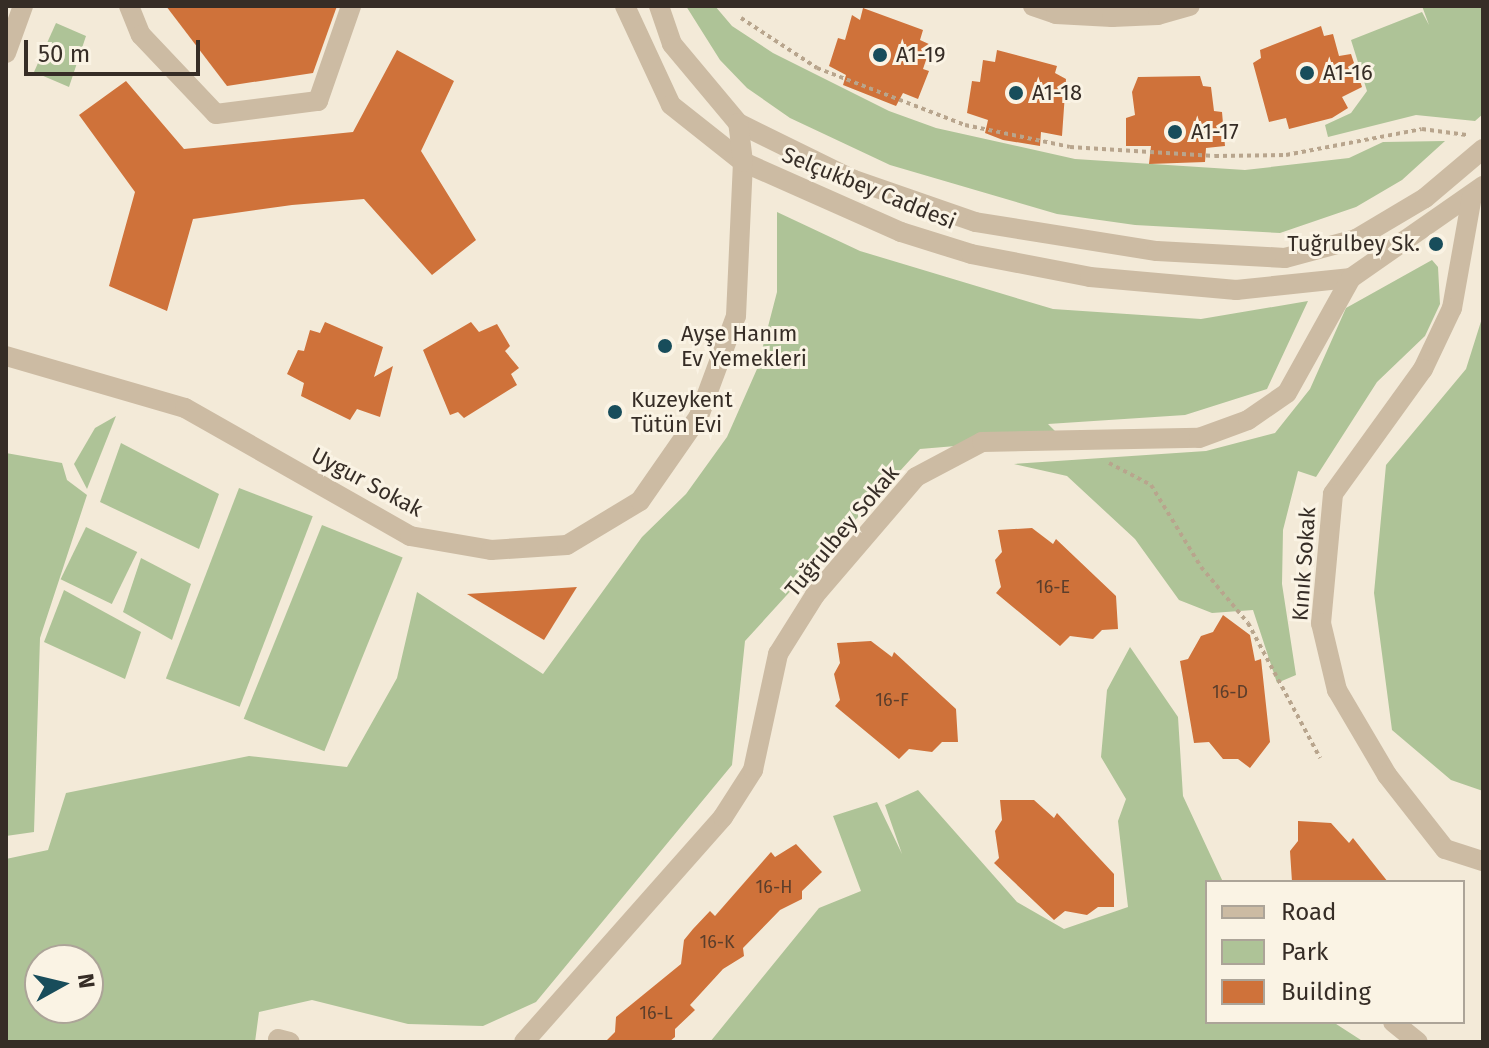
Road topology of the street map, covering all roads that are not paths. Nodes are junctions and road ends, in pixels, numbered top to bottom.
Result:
1 (23, 6) edge
2 (129, 6) edge
3 (351, 6) edge
4 (625, 6) edge
5 (659, 6) edge
6 (1033, 6) edge
7 (1190, 6) edge
8 (8, 42) edge
9 (738, 123) junction
10 (1480, 146) edge
11 (743, 162) junction
12 (1477, 191) edge
13 (1351, 278) junction
14 (6, 356) edge
15 (1483, 861) edge
16 (1396, 1024) edge
17 (524, 1042) edge
18 (1418, 1042) edge

1 - 8 street
2 - 3 street
4 - 11 street, Selçukbey Caddesi
5 - 9 street, Selçukbey Caddesi
6 - 7 street
9 - 10 street, Selçukbey Caddesi
9 - 11 street, Uygur Sokak
11 - 13 street, Selçukbey Caddesi
11 - 14 street, Uygur Sokak
12 - 13 street, Selçukbey Caddesi
12 - 15 street, Kınık Sokak
13 - 17 street, Tuğrulbey Sokak
16 - 18 street

